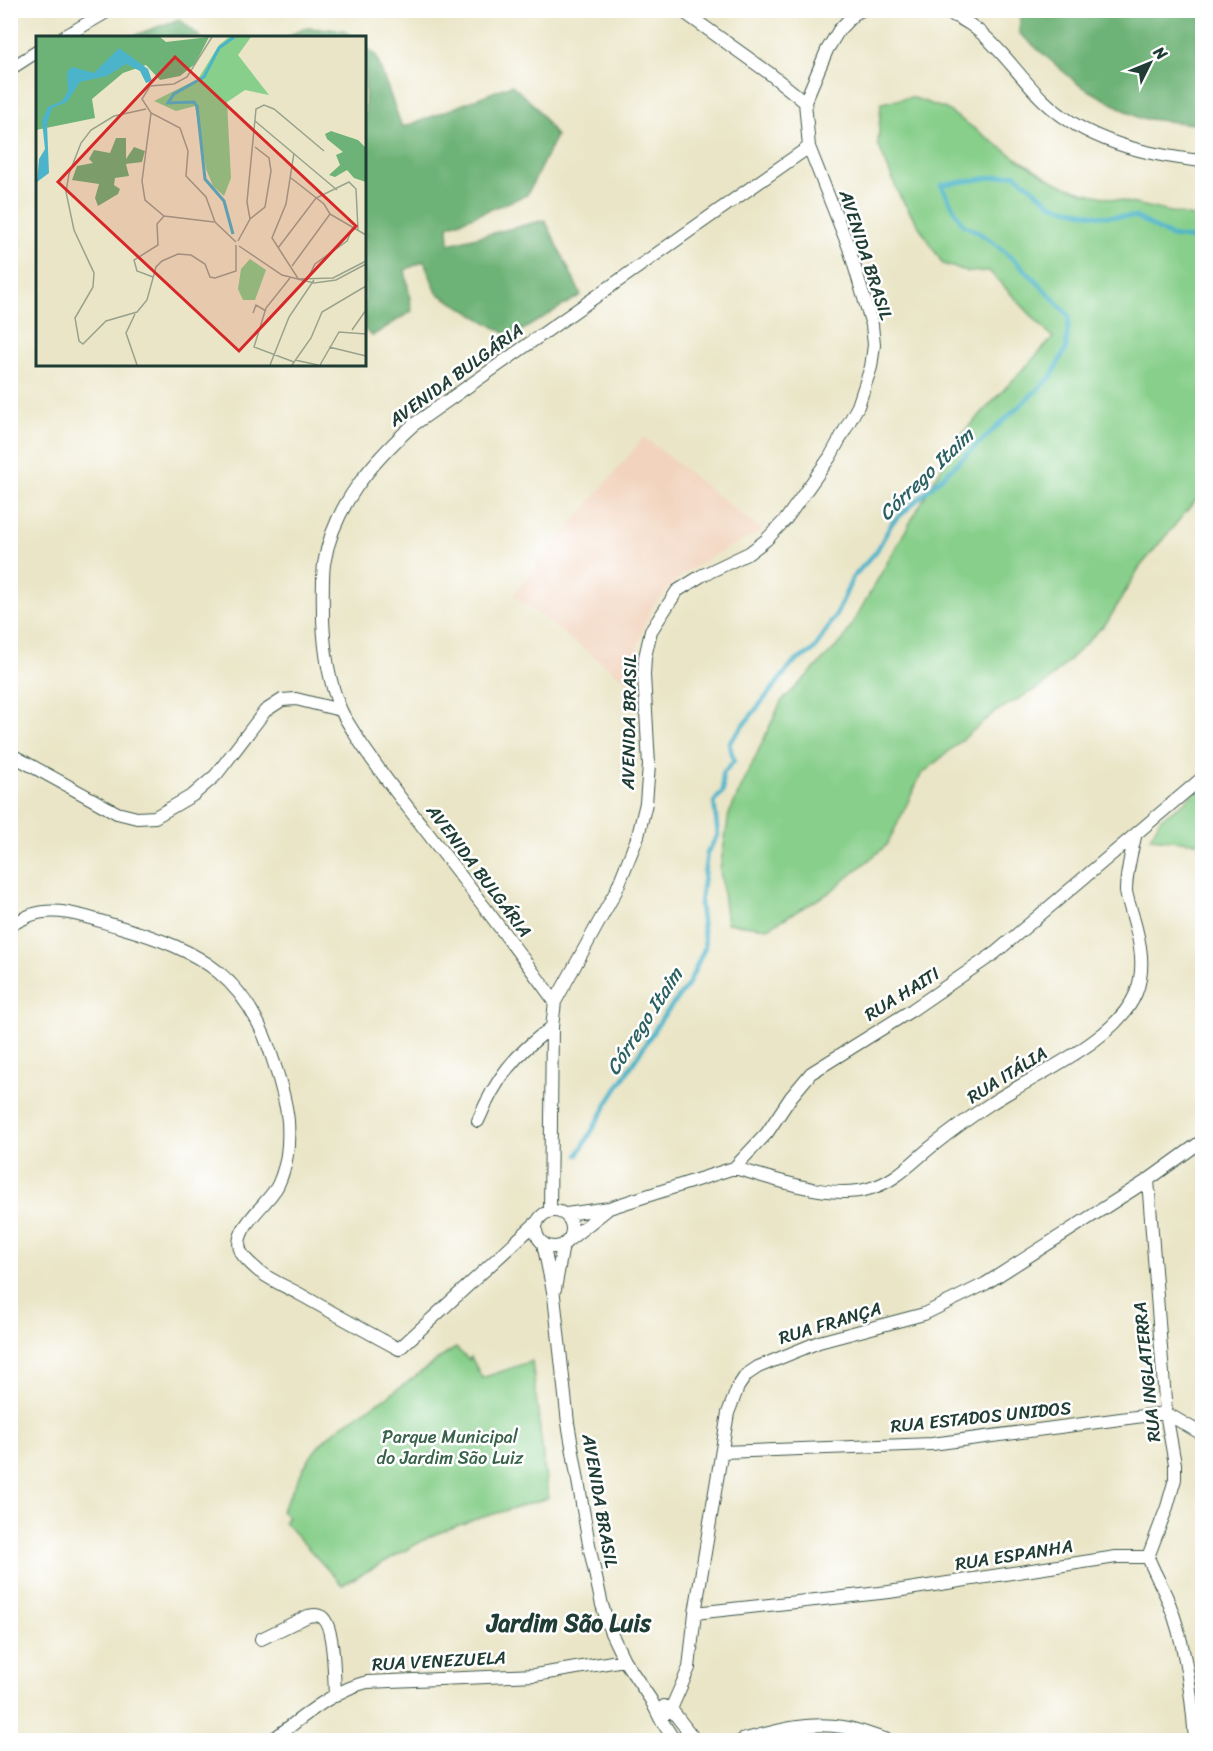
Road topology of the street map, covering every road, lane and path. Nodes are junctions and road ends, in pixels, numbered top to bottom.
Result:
1 (110, 10) edge
2 (681, 10) edge
3 (862, 10) edge
4 (937, 10) edge
5 (65, 36) edge
6 (36, 52) edge
7 (10, 69) edge
8 (805, 102) junction
9 (809, 147) junction
10 (1203, 161) edge
11 (340, 710) junction
12 (10, 754) edge
13 (1203, 777) edge
14 (1135, 837) junction
15 (10, 925) edge
16 (555, 1002) junction
17 (552, 1027) junction
18 (478, 1122) dead end
19 (1203, 1141) edge
20 (734, 1168) junction
21 (1148, 1180) junction
22 (609, 1208) junction
23 (550, 1211) junction
24 (566, 1214) junction
25 (537, 1222) junction
26 (543, 1243) junction
27 (566, 1243) junction
28 (554, 1296) junction
29 (1166, 1413) junction
30 (1203, 1434) edge
31 (722, 1452) junction
32 (1148, 1557) junction
33 (695, 1613) junction
34 (261, 1639) dead end
35 (624, 1660) junction
36 (335, 1696) junction
37 (651, 1700) junction
38 (671, 1709) junction
39 (660, 1719) junction
40 (272, 1740) edge
41 (674, 1740) edge
42 (695, 1740) edge
43 (742, 1740) edge
44 (888, 1740) edge
45 (1195, 1740) edge

1 - 5 street
2 - 8 street
3 - 8 street, AVENIDA BRASIL
4 - 10 street
6 - 7 street
8 - 9 street, AVENIDA BRASIL
9 - 11 street, AVENIDA BULGÁRIA
9 - 16 street, AVENIDA BRASIL
11 - 12 street
11 - 16 street, AVENIDA BULGÁRIA
13 - 14 street, RUA HAITI
14 - 20 street, RUA HAITI
14 - 20 street, RUA ITÁLIA
15 - 25 street
16 - 17 street, AVENIDA BRASIL
17 - 18 street
17 - 23 street, AVENIDA BRASIL
19 - 21 street, RUA FRANÇA
20 - 22 street, RUA HAITI
21 - 29 street, RUA INGLATERRA
21 - 31 street, RUA FRANÇA
22 - 24 street, RUA HAITI
22 - 27 street, RUA HAITI
23 - 24 street
23 - 25 street
24 - 27 street
25 - 26 street
26 - 27 street
26 - 28 street, AVENIDA BRASIL
27 - 28 street, AVENIDA BRASIL
28 - 35 street, AVENIDA BRASIL
29 - 30 street
29 - 31 street, RUA ESTADOS UNIDOS
29 - 32 street, RUA INGLATERRA
31 - 33 street, RUA FRANÇA
32 - 33 street, RUA ESPANHA
32 - 45 street
33 - 38 street, RUA FRANÇA
34 - 36 street
35 - 36 street, RUA VENEZUELA
35 - 37 street, AVENIDA BRASIL
36 - 40 street, RUA VENEZUELA
37 - 38 street
37 - 39 street, AVENIDA BRASIL
38 - 39 street, RUA FRANÇA
38 - 42 street
39 - 41 street, AVENIDA BRASIL
43 - 44 street

